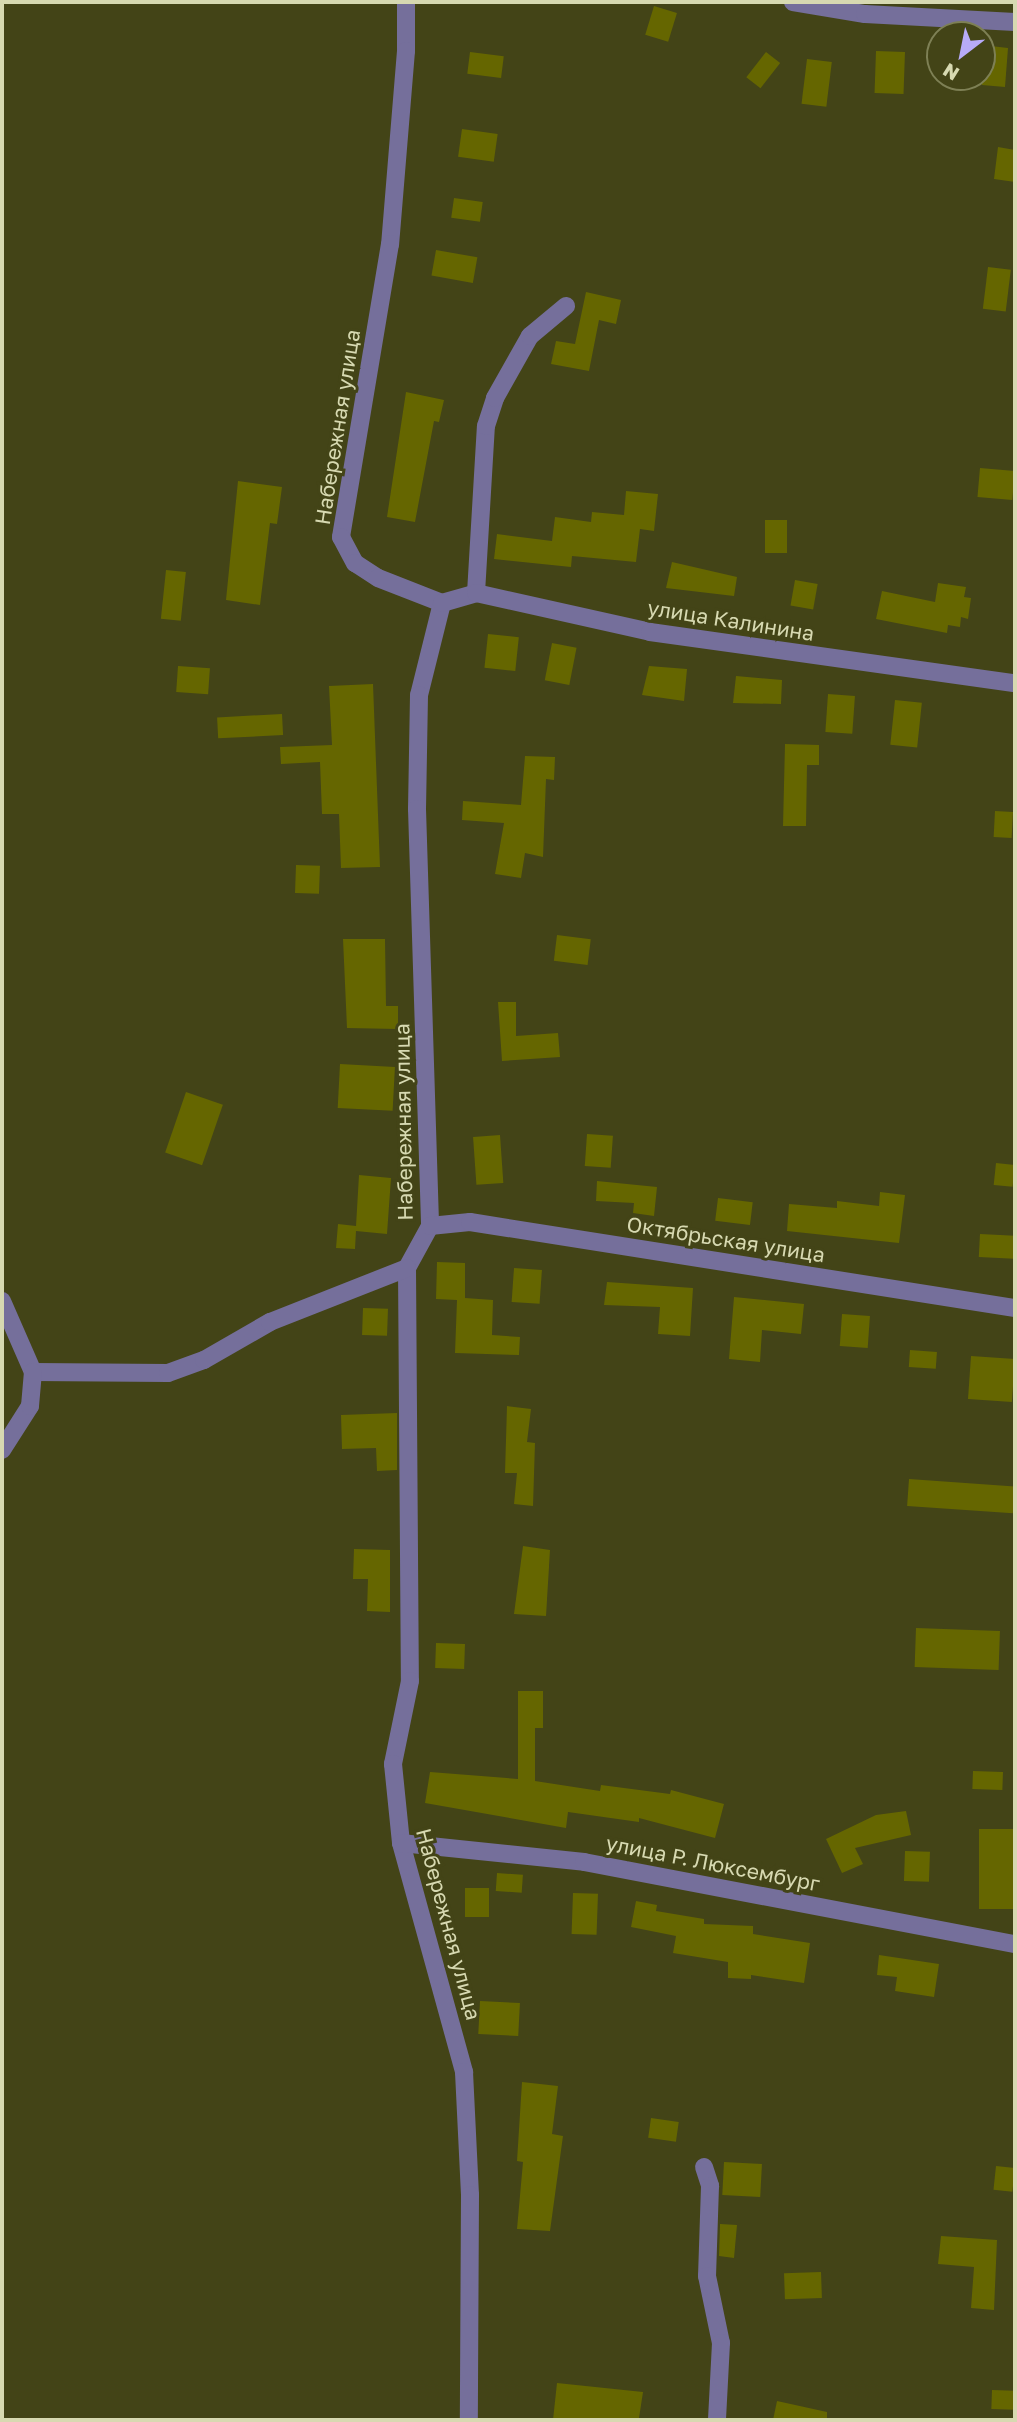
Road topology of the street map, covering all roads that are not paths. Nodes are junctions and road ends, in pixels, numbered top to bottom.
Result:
1 (406, 2) edge
2 (793, 2) edge
3 (1015, 22) edge
4 (566, 306) dead end
5 (476, 593) junction
6 (442, 603) junction
7 (1015, 683) edge
8 (430, 1226) junction
9 (407, 1268) junction
10 (2, 1301) edge
11 (1015, 1308) edge
12 (33, 1372) junction
13 (2, 1450) edge
14 (401, 1843) junction
15 (1015, 1944) edge
16 (704, 2167) dead end
17 (469, 2420) edge
18 (717, 2420) edge

1 - 6 street, Набережная улица
2 - 3 street
4 - 5 street
5 - 6 street, улица Калинина
5 - 7 street, улица Калинина
6 - 8 street, Набережная улица
8 - 9 street, Набережная улица
8 - 11 street, Октябрьская улица
9 - 12 street
9 - 14 street, Набережная улица
10 - 12 street
12 - 13 street
14 - 15 street, улица Р. Люксембург
14 - 17 street, Набережная улица
16 - 18 street

